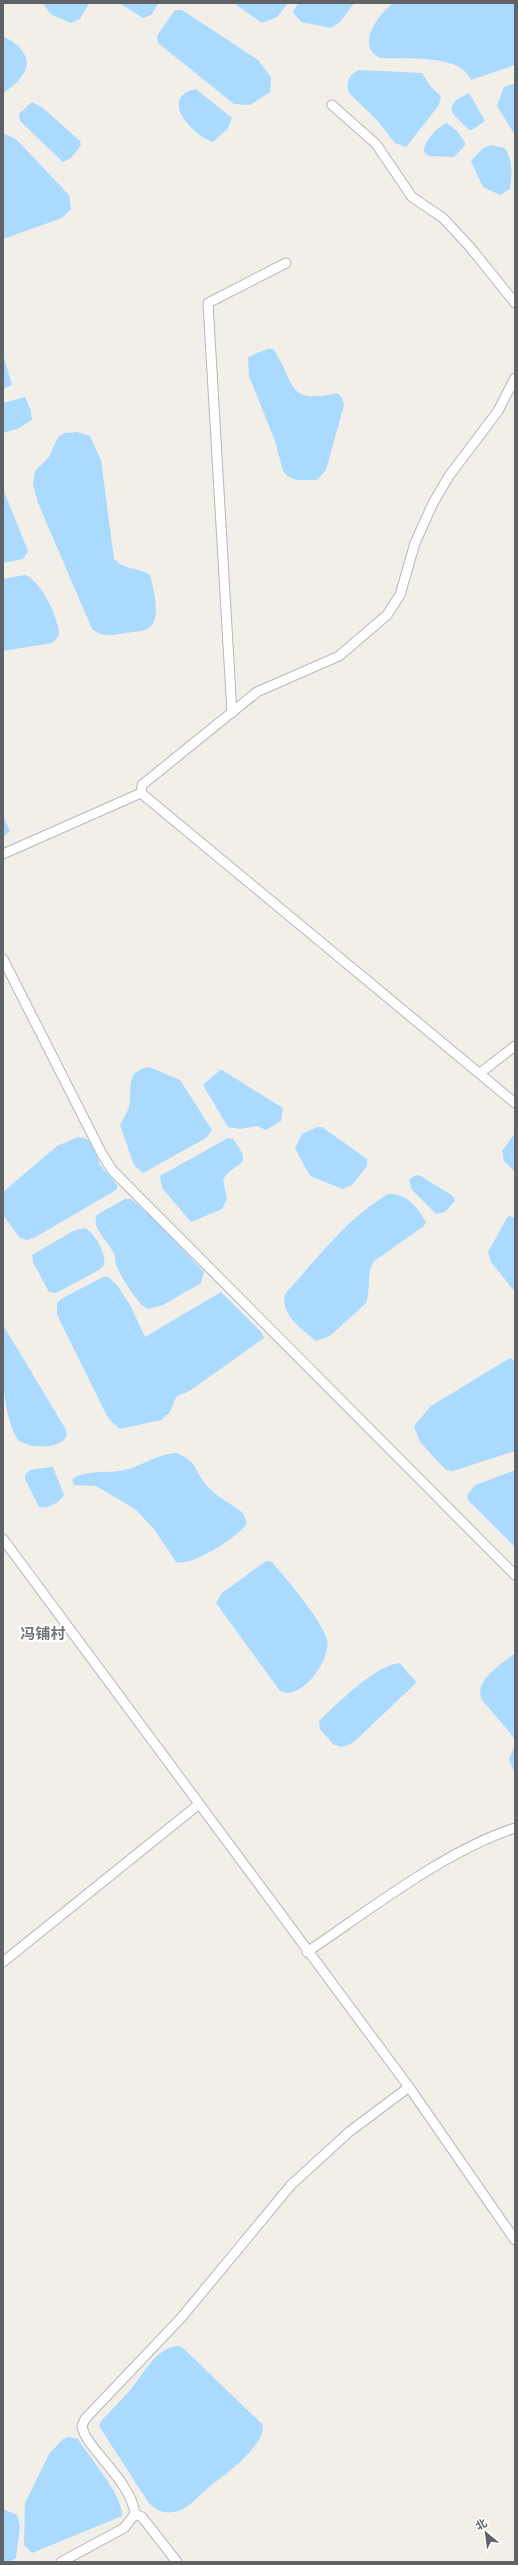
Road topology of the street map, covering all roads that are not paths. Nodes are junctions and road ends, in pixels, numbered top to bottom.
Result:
1 (332, 105) dead end
2 (286, 262) dead end
3 (515, 303) edge
4 (515, 378) edge
5 (232, 713) junction
6 (141, 793) junction
7 (3, 854) edge
8 (3, 959) edge
9 (515, 1046) edge
10 (480, 1073) junction
11 (515, 1103) edge
12 (3, 1540) edge
13 (515, 1575) edge
14 (198, 1804) junction
15 (515, 1828) edge
16 (307, 1952) junction
17 (3, 1962) edge
18 (409, 2087) junction
19 (515, 2240) edge
20 (135, 2514) junction
21 (61, 2562) edge
22 (176, 2562) edge

1 - 3 street
2 - 5 street
4 - 5 street
5 - 6 street
6 - 7 street
6 - 10 street
8 - 13 street
9 - 10 street
10 - 11 street
12 - 14 street
14 - 16 street
14 - 17 street
15 - 16 street
16 - 18 street
18 - 19 street
18 - 20 street
20 - 21 street
20 - 22 street

